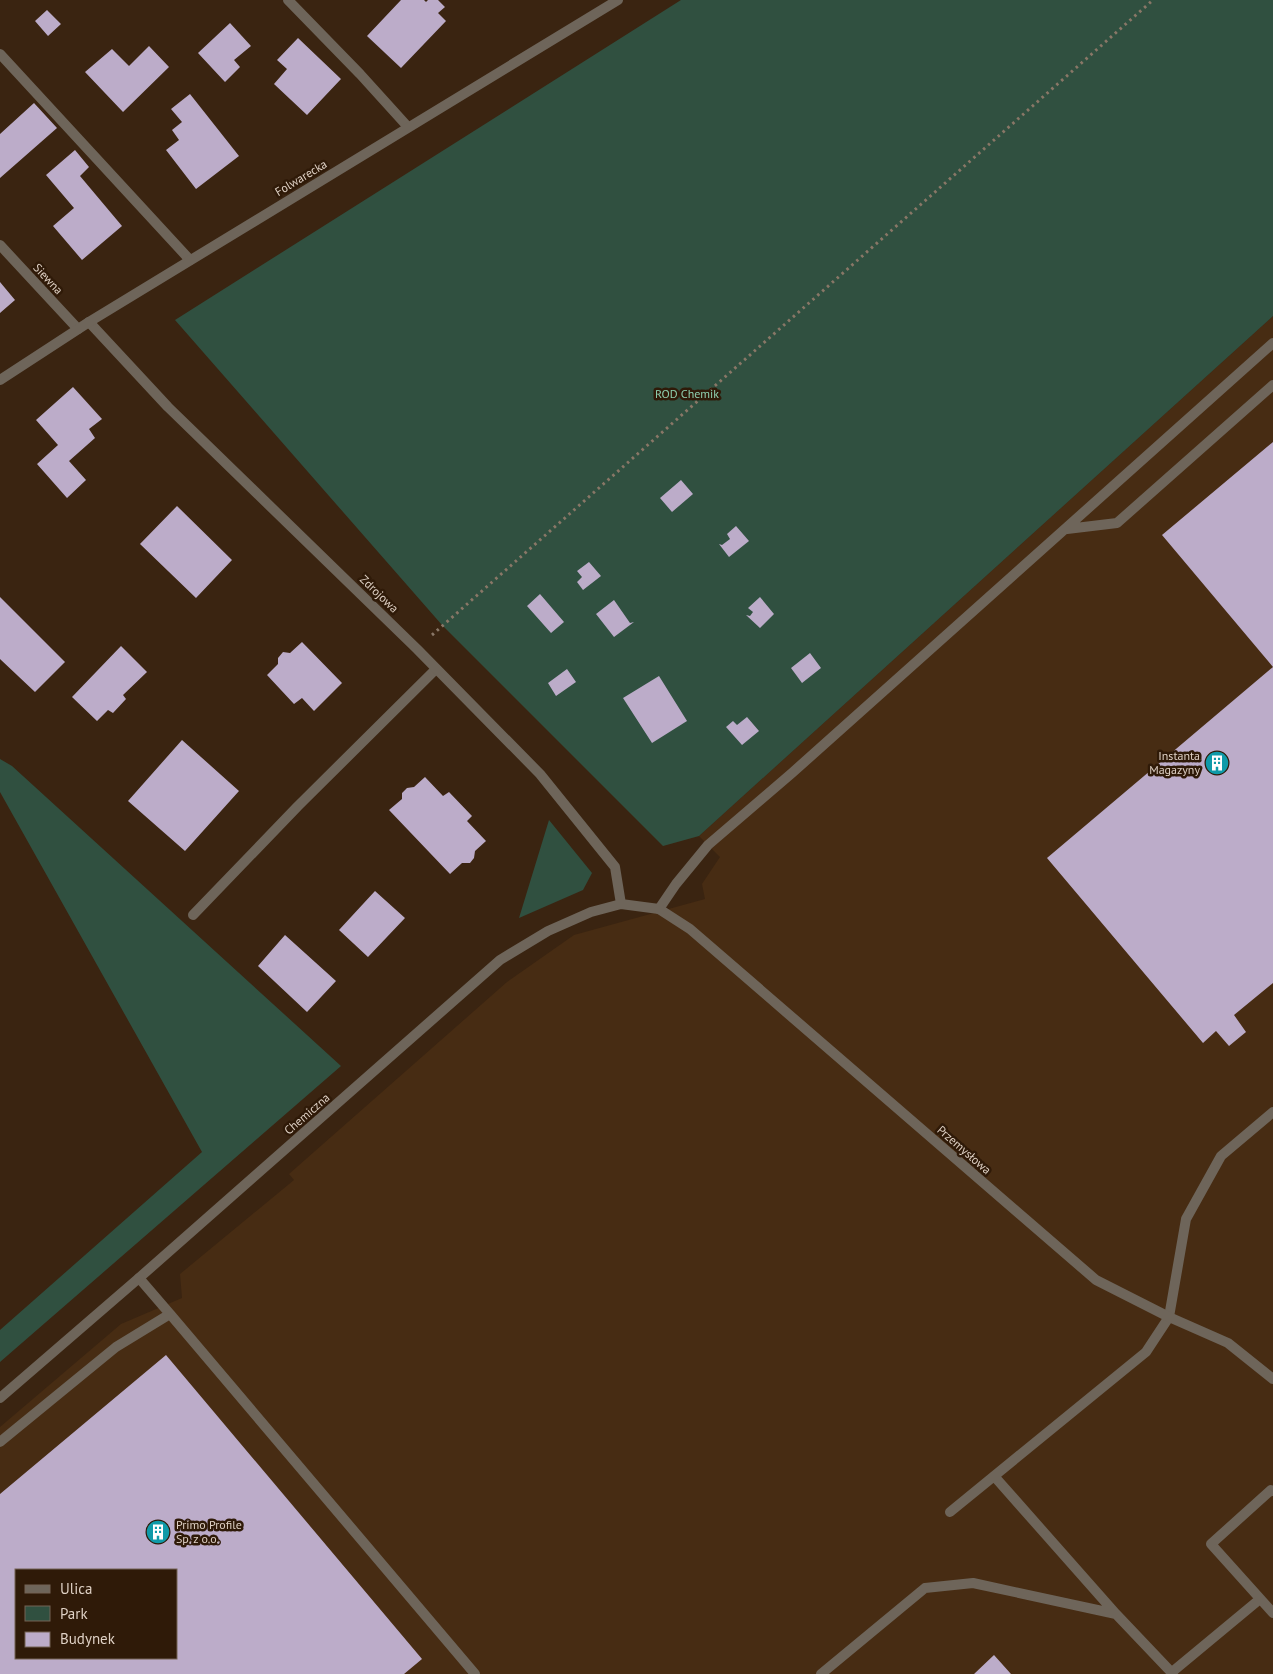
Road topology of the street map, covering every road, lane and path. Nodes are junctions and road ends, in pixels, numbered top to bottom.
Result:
1 (288, 0) edge
2 (618, 0) edge
3 (1153, 0) edge
4 (0, 54) edge
5 (408, 127) junction
6 (0, 245) edge
7 (190, 260) junction
8 (89, 322) junction
9 (78, 329) junction
10 (1273, 343) edge
11 (0, 380) edge
12 (1273, 385) edge
13 (1067, 529) junction
14 (418, 649) junction
15 (436, 669) junction
16 (621, 904) junction
17 (659, 909) junction
18 (193, 915) dead end
19 (1273, 1112) edge
20 (140, 1278) junction
21 (170, 1314) junction
22 (1169, 1317) junction
23 (1273, 1380) edge
24 (0, 1398) edge
25 (0, 1442) edge
26 (994, 1476) junction
27 (1273, 1492) edge
28 (950, 1512) dead end
29 (1260, 1599) junction
30 (1273, 1613) edge
31 (1116, 1614) junction
32 (1173, 1673) edge
33 (475, 1674) edge
34 (821, 1674) edge

1 - 5 street
2 - 5 street, Folwarecka
3 - 14 path
4 - 7 street
5 - 7 street, Folwarecka
6 - 9 street, Siewna
7 - 8 street, Folwarecka
8 - 9 street, Folwarecka
8 - 14 street, Zdrojowa
9 - 11 street, Folwarecka
10 - 13 street
12 - 13 street
13 - 17 street
14 - 15 street, Zdrojowa
15 - 16 street, Zdrojowa
15 - 18 street
16 - 17 street, Chemiczna
16 - 20 street, Chemiczna
17 - 22 street, Przemysłowa
19 - 22 street
20 - 21 street
20 - 24 street, Chemiczna
21 - 25 street
21 - 33 street
22 - 23 street, Przemysłowa
22 - 26 street
26 - 28 street
26 - 31 street
27 - 29 street
29 - 30 street
29 - 32 street
31 - 32 street
31 - 34 street

